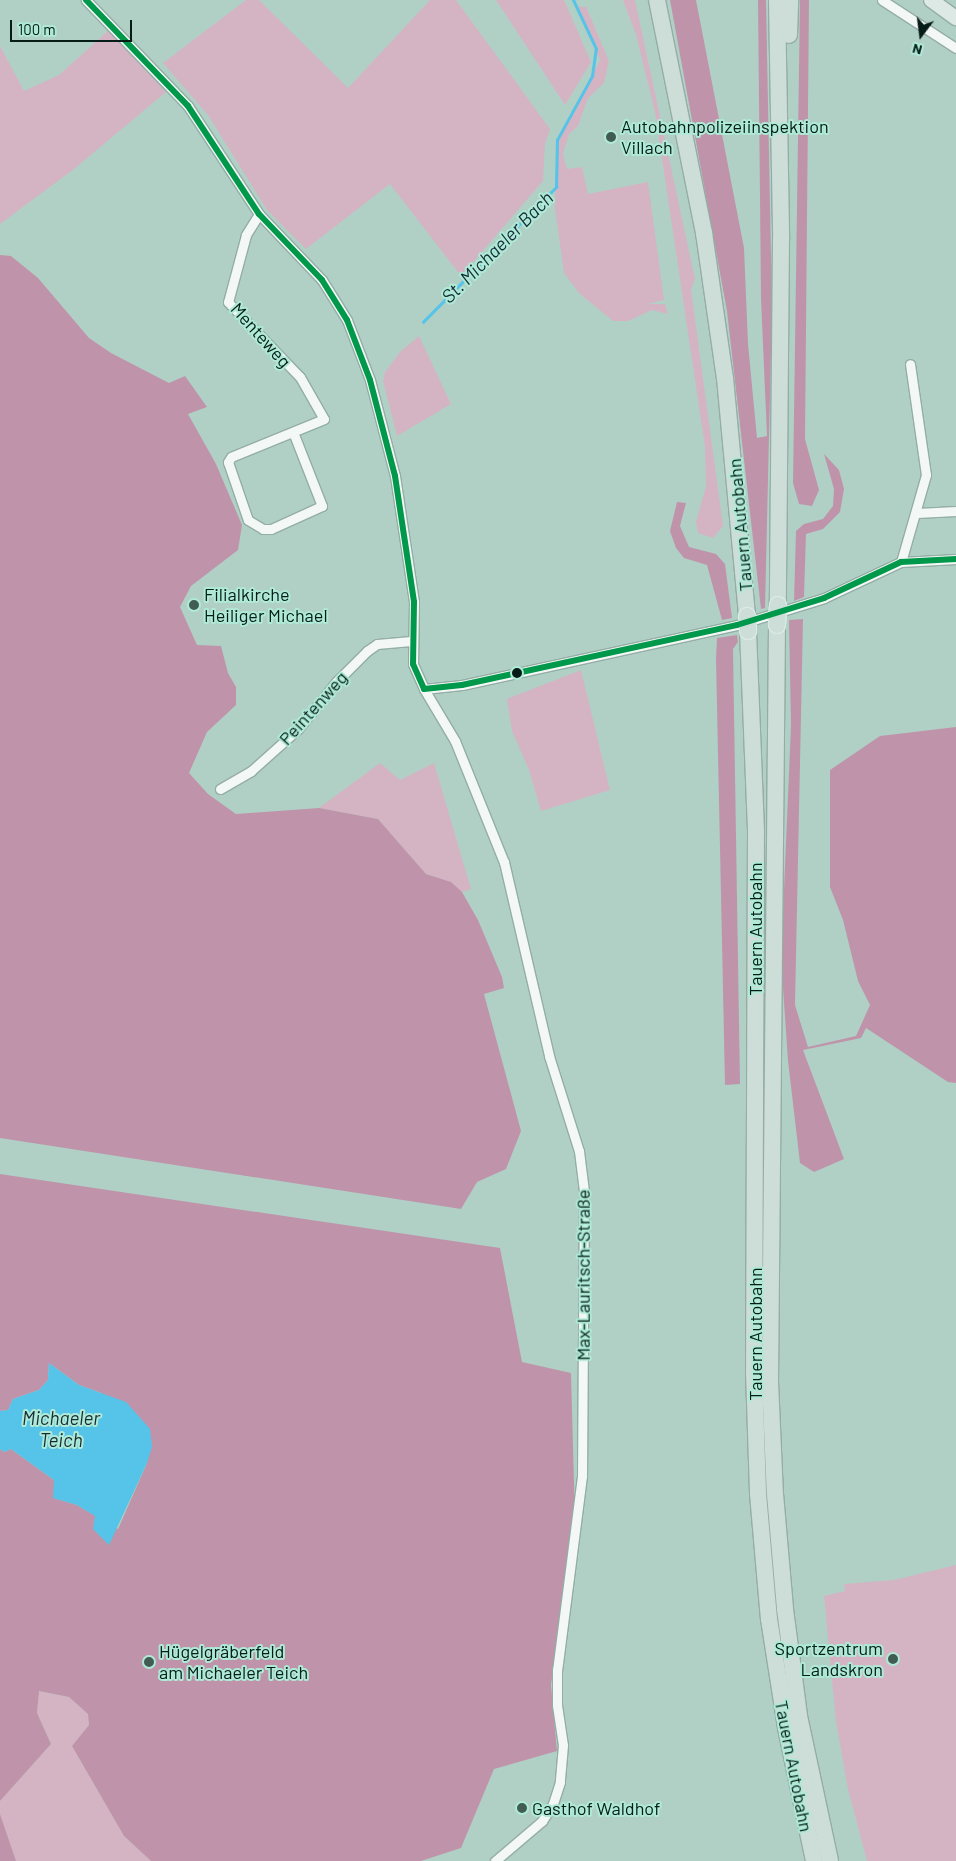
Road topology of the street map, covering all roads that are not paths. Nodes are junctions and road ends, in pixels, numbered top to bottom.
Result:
1 (86, 0) edge
2 (651, 0) edge
3 (657, 0) edge
4 (777, 0) edge
5 (790, 0) edge
6 (882, 0) edge
7 (931, 0) edge
8 (661, 17) junction
9 (956, 18) edge
10 (956, 48) edge
11 (780, 114) junction
12 (259, 214) junction
13 (910, 364) dead end
14 (293, 432) junction
15 (956, 511) edge
16 (917, 513) junction
17 (956, 559) edge
18 (902, 562) junction
19 (411, 641) junction
20 (424, 688) junction
21 (220, 789) dead end
22 (495, 1861) edge
23 (814, 1861) edge
24 (830, 1861) edge

1 - 12 street, Max-Lauritsch-Straße
2 - 8 highway
3 - 8 highway, Tauern Autobahn
4 - 11 highway, Tauern Autobahn
5 - 11 highway
6 - 10 street
7 - 9 main road
8 - 23 highway, Tauern Autobahn
11 - 24 highway, Tauern Autobahn, bridge
12 - 14 street, Menteweg
12 - 19 street, Max-Lauritsch-Straße
13 - 16 street
14 - 14 street, Menteweg
15 - 16 street
16 - 18 street
17 - 18 street
18 - 20 street
19 - 20 street, Max-Lauritsch-Straße
19 - 21 street, Peintenweg
20 - 22 street, Max-Lauritsch-Straße

